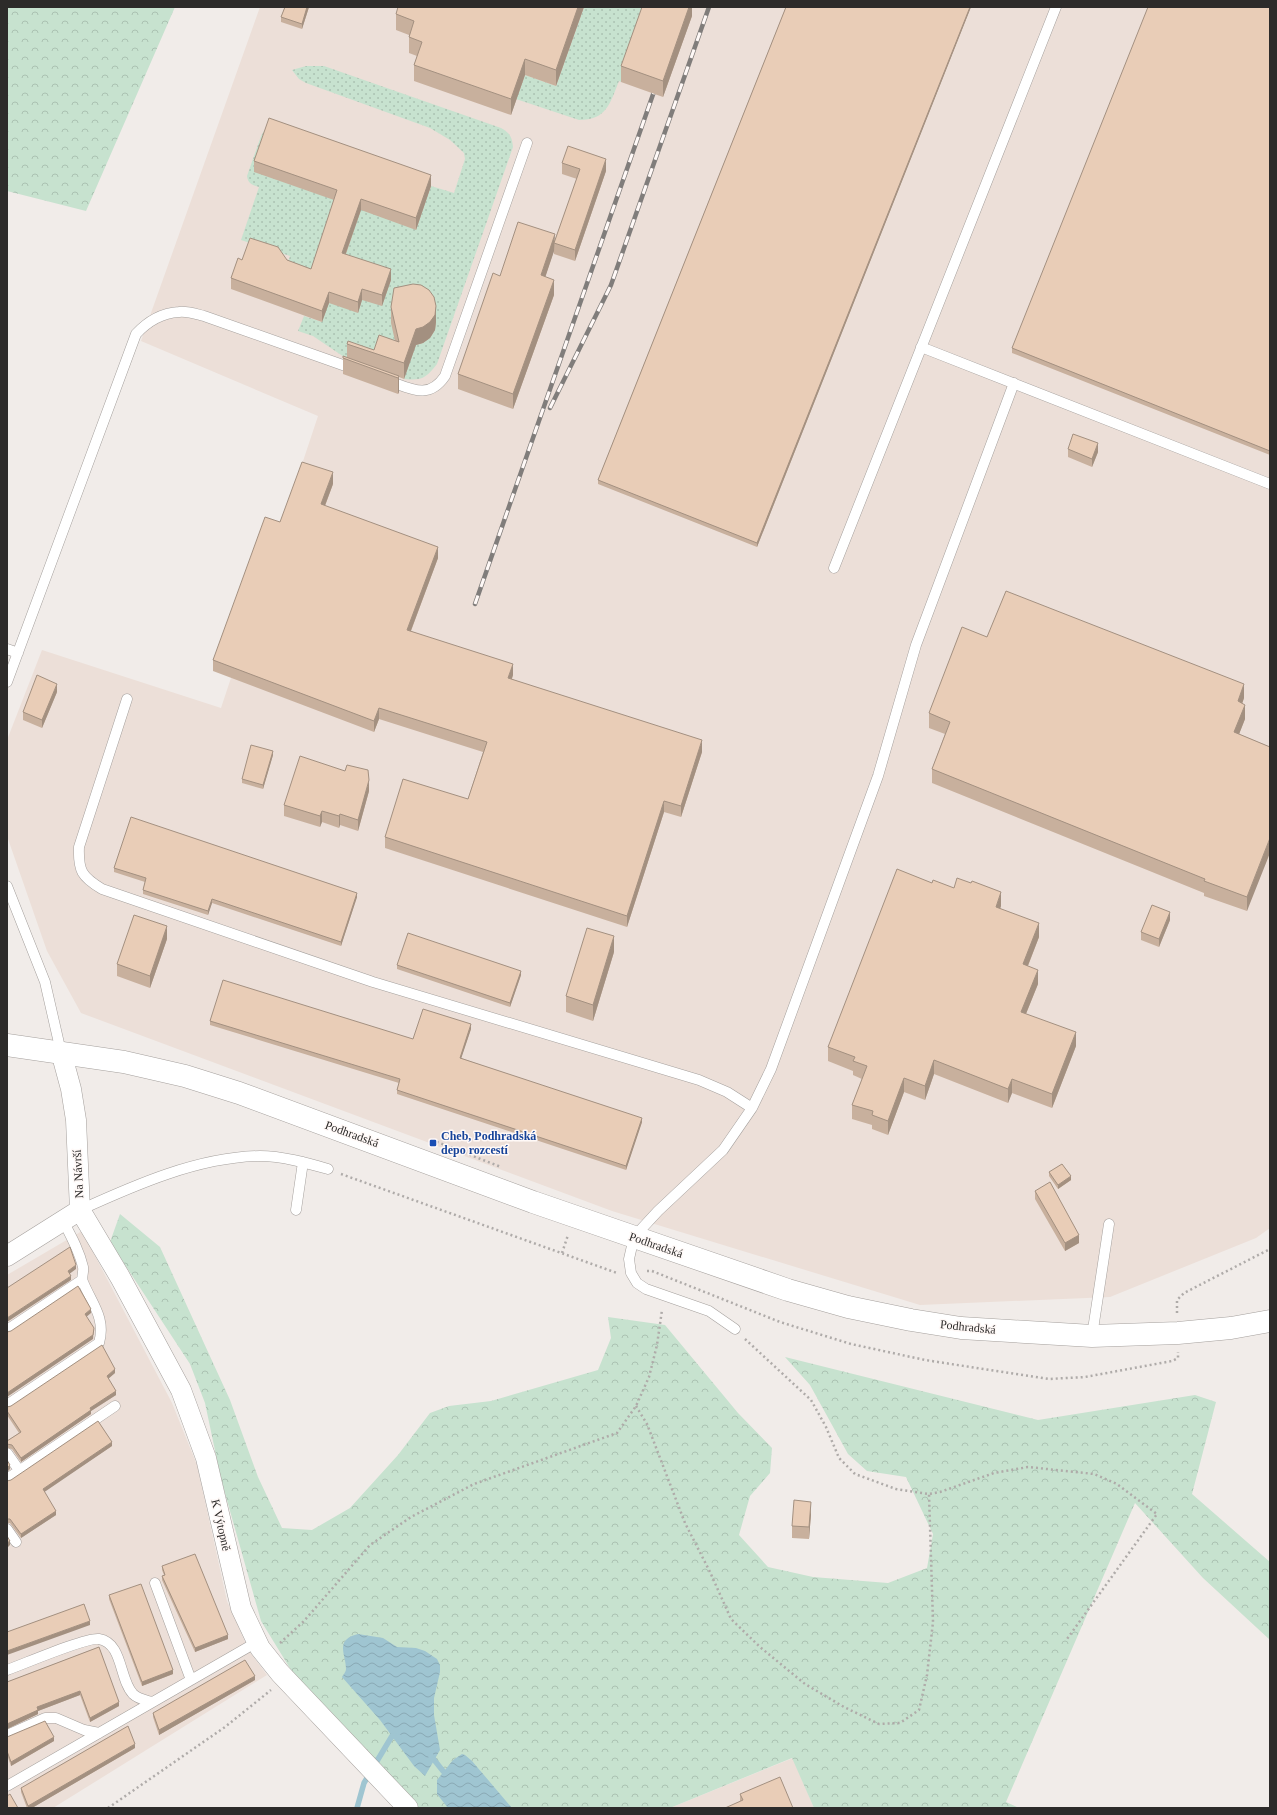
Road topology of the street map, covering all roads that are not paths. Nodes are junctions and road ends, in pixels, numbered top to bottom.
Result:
1 (1056, 7) edge
2 (527, 143) dead end
3 (921, 347) junction
4 (1014, 383) junction
5 (1270, 484) edge
6 (834, 568) dead end
7 (7, 649) edge
8 (18, 653) junction
9 (7, 682) edge
10 (127, 699) dead end
11 (7, 886) edge
12 (7, 1045) edge
13 (61, 1052) junction
14 (752, 1108) junction
15 (303, 1162) junction
16 (328, 1169) road end
17 (80, 1210) junction
18 (296, 1210) dead end
19 (63, 1221) junction
20 (1109, 1224) dead end
21 (634, 1237) junction
22 (7, 1256) edge
23 (82, 1280) junction
24 (1270, 1321) edge
25 (735, 1329) road end
26 (7, 1330) edge
27 (1092, 1336) junction
28 (7, 1405) edge
29 (115, 1406) dead end
30 (7, 1453) edge
31 (19, 1470) junction
32 (7, 1478) edge
33 (7, 1529) edge
34 (16, 1542) dead end
35 (155, 1583) dead end
36 (262, 1649) junction
37 (7, 1670) edge
38 (191, 1680) junction
39 (152, 1702) junction
40 (99, 1733) junction
41 (7, 1735) edge
42 (7, 1786) edge
43 (408, 1808) edge

1 - 3 lane
2 - 8 lane
3 - 4 lane
3 - 6 lane
4 - 5 lane
4 - 14 lane
7 - 8 lane
8 - 9 lane
10 - 14 lane
11 - 13 lane
12 - 13 main road, Podhradská
13 - 17 street, Na Návrší
13 - 21 main road, Podhradská
14 - 21 lane
15 - 16 lane
15 - 17 lane
15 - 18 lane
17 - 19 street, Na Návrší
17 - 36 street, K Výtopně
19 - 22 street, Na Návrší
19 - 23 lane
20 - 27 lane
21 - 25 lane
21 - 27 main road, Podhradská
23 - 26 lane
23 - 28 lane
24 - 27 main road, Podhradská
29 - 31 lane
30 - 31 lane
31 - 32 lane
33 - 34 lane
35 - 38 lane
36 - 38 lane
36 - 43 street, K Výtopně
37 - 39 lane
38 - 39 lane
39 - 40 lane
40 - 41 lane
40 - 42 lane

